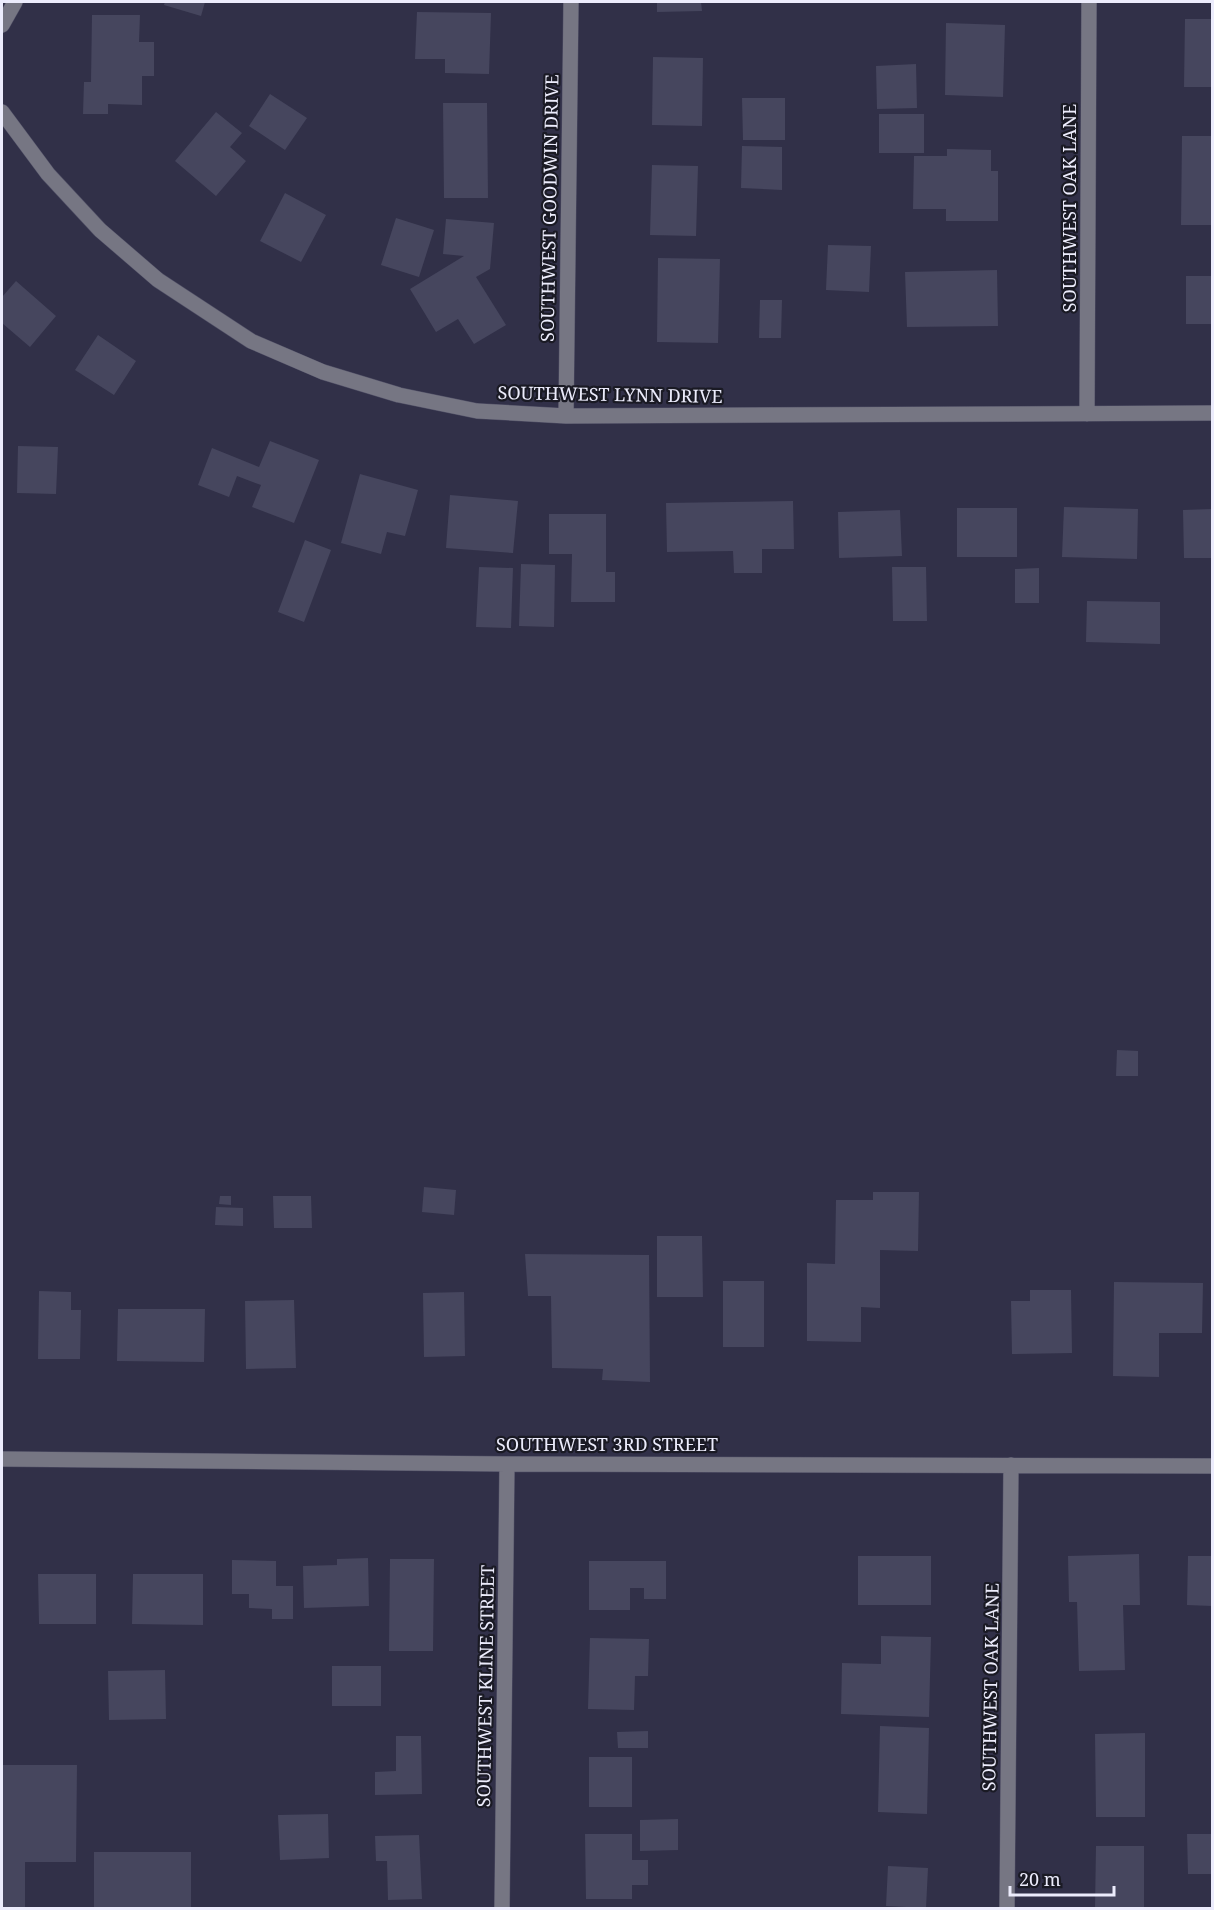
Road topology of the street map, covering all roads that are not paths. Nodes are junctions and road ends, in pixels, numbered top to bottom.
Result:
1 (15, 2) edge
2 (571, 2) edge
3 (1089, 2) edge
4 (2, 25) edge
5 (2, 112) edge
6 (1212, 413) edge
7 (1087, 414) junction
8 (566, 416) junction
9 (2, 1459) edge
10 (507, 1464) junction
11 (1011, 1465) junction
12 (1212, 1466) edge
13 (502, 1908) edge
14 (1007, 1908) edge

1 - 4 street
2 - 8 street, SOUTHWEST GOODWIN DRIVE
3 - 7 street, SOUTHWEST OAK LANE
5 - 8 street, SOUTHWEST LYNN DRIVE
6 - 7 street, SOUTHWEST LYNN DRIVE
7 - 8 street, SOUTHWEST LYNN DRIVE
9 - 10 street, SOUTHWEST 3RD STREET
10 - 11 street, SOUTHWEST 3RD STREET
10 - 13 street, SOUTHWEST KLINE STREET
11 - 12 street, SOUTHWEST 3RD STREET
11 - 14 street, SOUTHWEST OAK LANE

